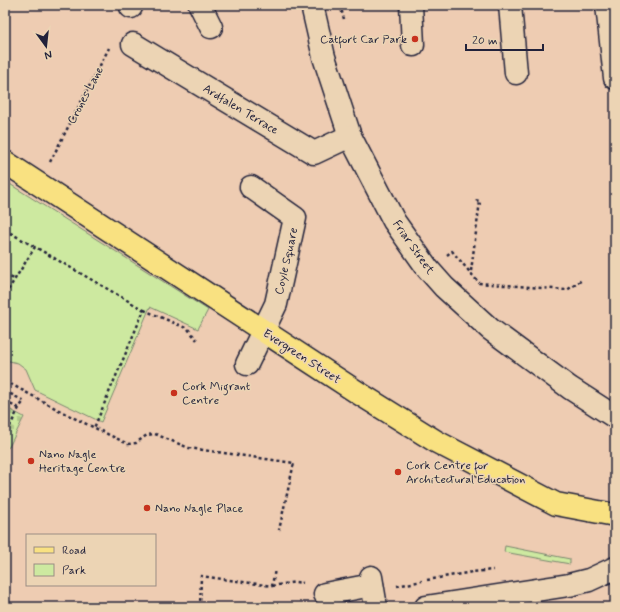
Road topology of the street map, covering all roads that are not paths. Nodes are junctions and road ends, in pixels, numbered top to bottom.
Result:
1 (200, 5) edge
2 (312, 5) edge
3 (411, 5) edge
4 (510, 5) edge
5 (607, 5) edge
6 (211, 27) dead end
7 (123, 43) road end
8 (413, 45) dead end
9 (516, 73) dead end
10 (615, 78) edge
11 (350, 136) junction
12 (5, 162) edge
13 (251, 187) dead end
14 (264, 331) junction
15 (247, 364) dead end
16 (615, 417) edge
17 (614, 517) edge
18 (615, 568) edge
19 (325, 594) dead end
20 (512, 600) edge
21 (376, 607) edge
22 (426, 607) edge

1 - 6 street
2 - 11 street, Friar Street
3 - 8 street
4 - 9 street
5 - 10 street
7 - 11 street, Ardfalen Terrace
11 - 16 street, Friar Street
12 - 14 main road, Evergreen Street
13 - 14 street, Coyle Square
14 - 15 street
14 - 17 main road, Evergreen Street
18 - 20 street
19 - 21 street
20 - 22 street

